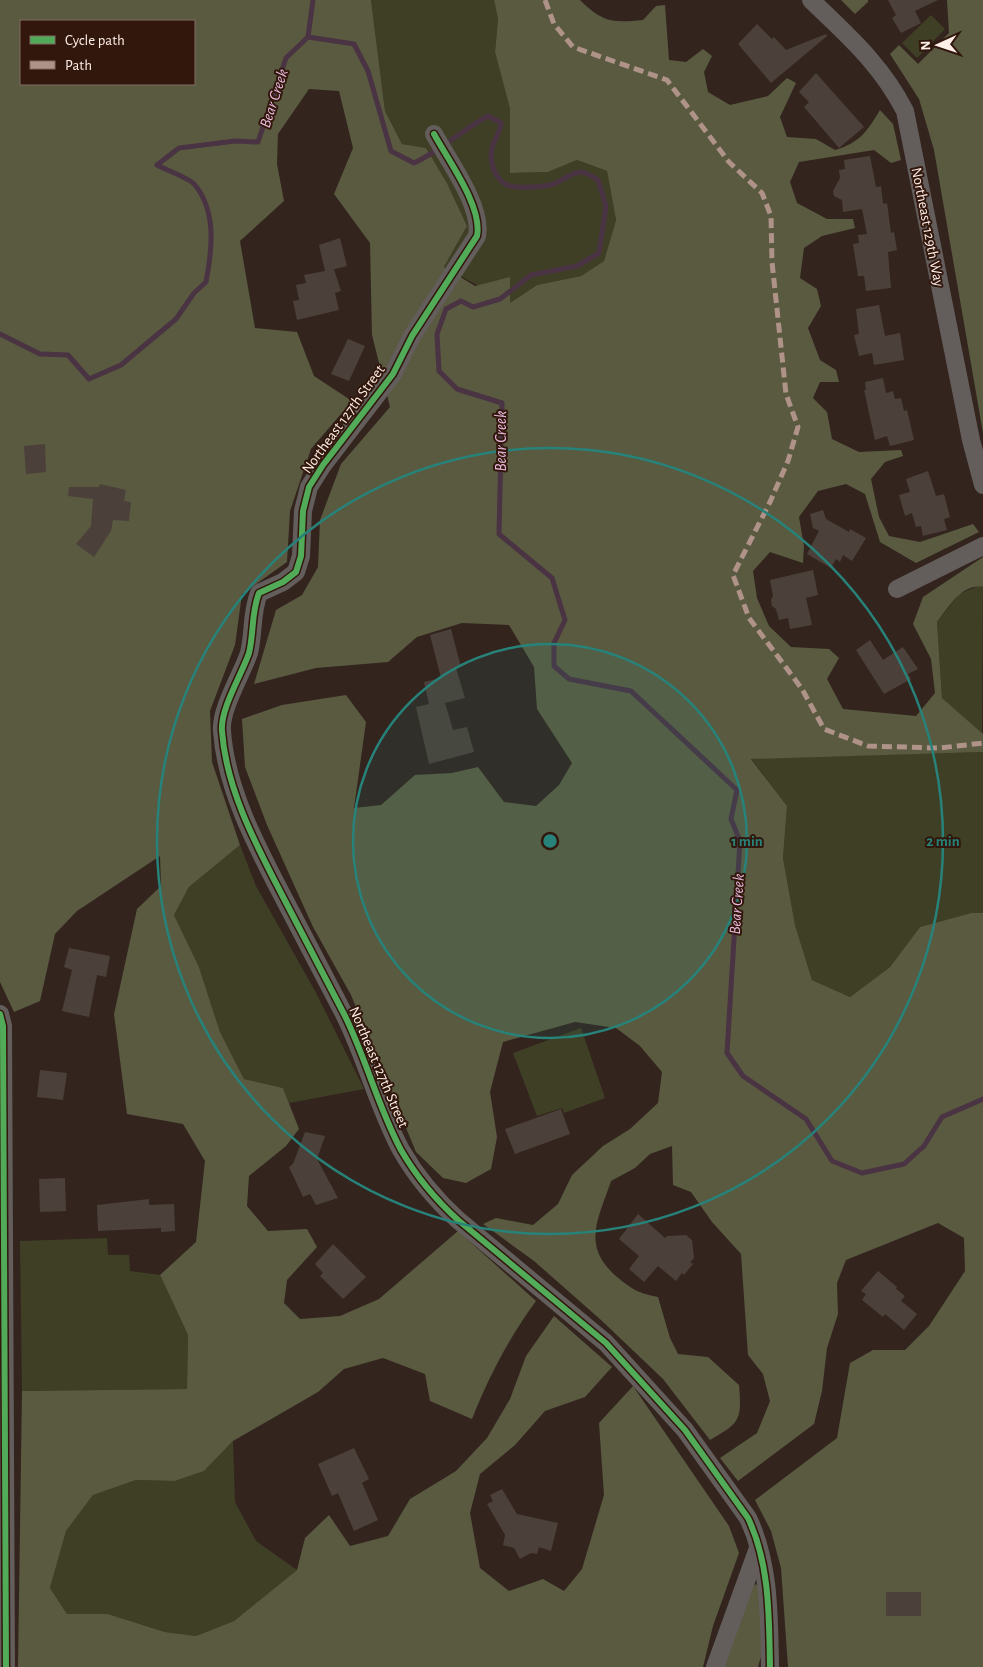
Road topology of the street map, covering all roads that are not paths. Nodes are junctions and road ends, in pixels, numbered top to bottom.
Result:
1 (811, 0) edge
2 (434, 134) dead end
3 (983, 485) edge
4 (983, 546) edge
5 (896, 589) dead end
6 (0, 1014) edge
7 (758, 1548) junction
8 (6, 1667) edge
9 (715, 1667) edge
10 (770, 1667) edge

1 - 3 street, Northeast 129th Way
2 - 7 street, Northeast 127th Street
4 - 5 street
6 - 8 street
7 - 9 street
7 - 10 street, Northeast 127th Street

